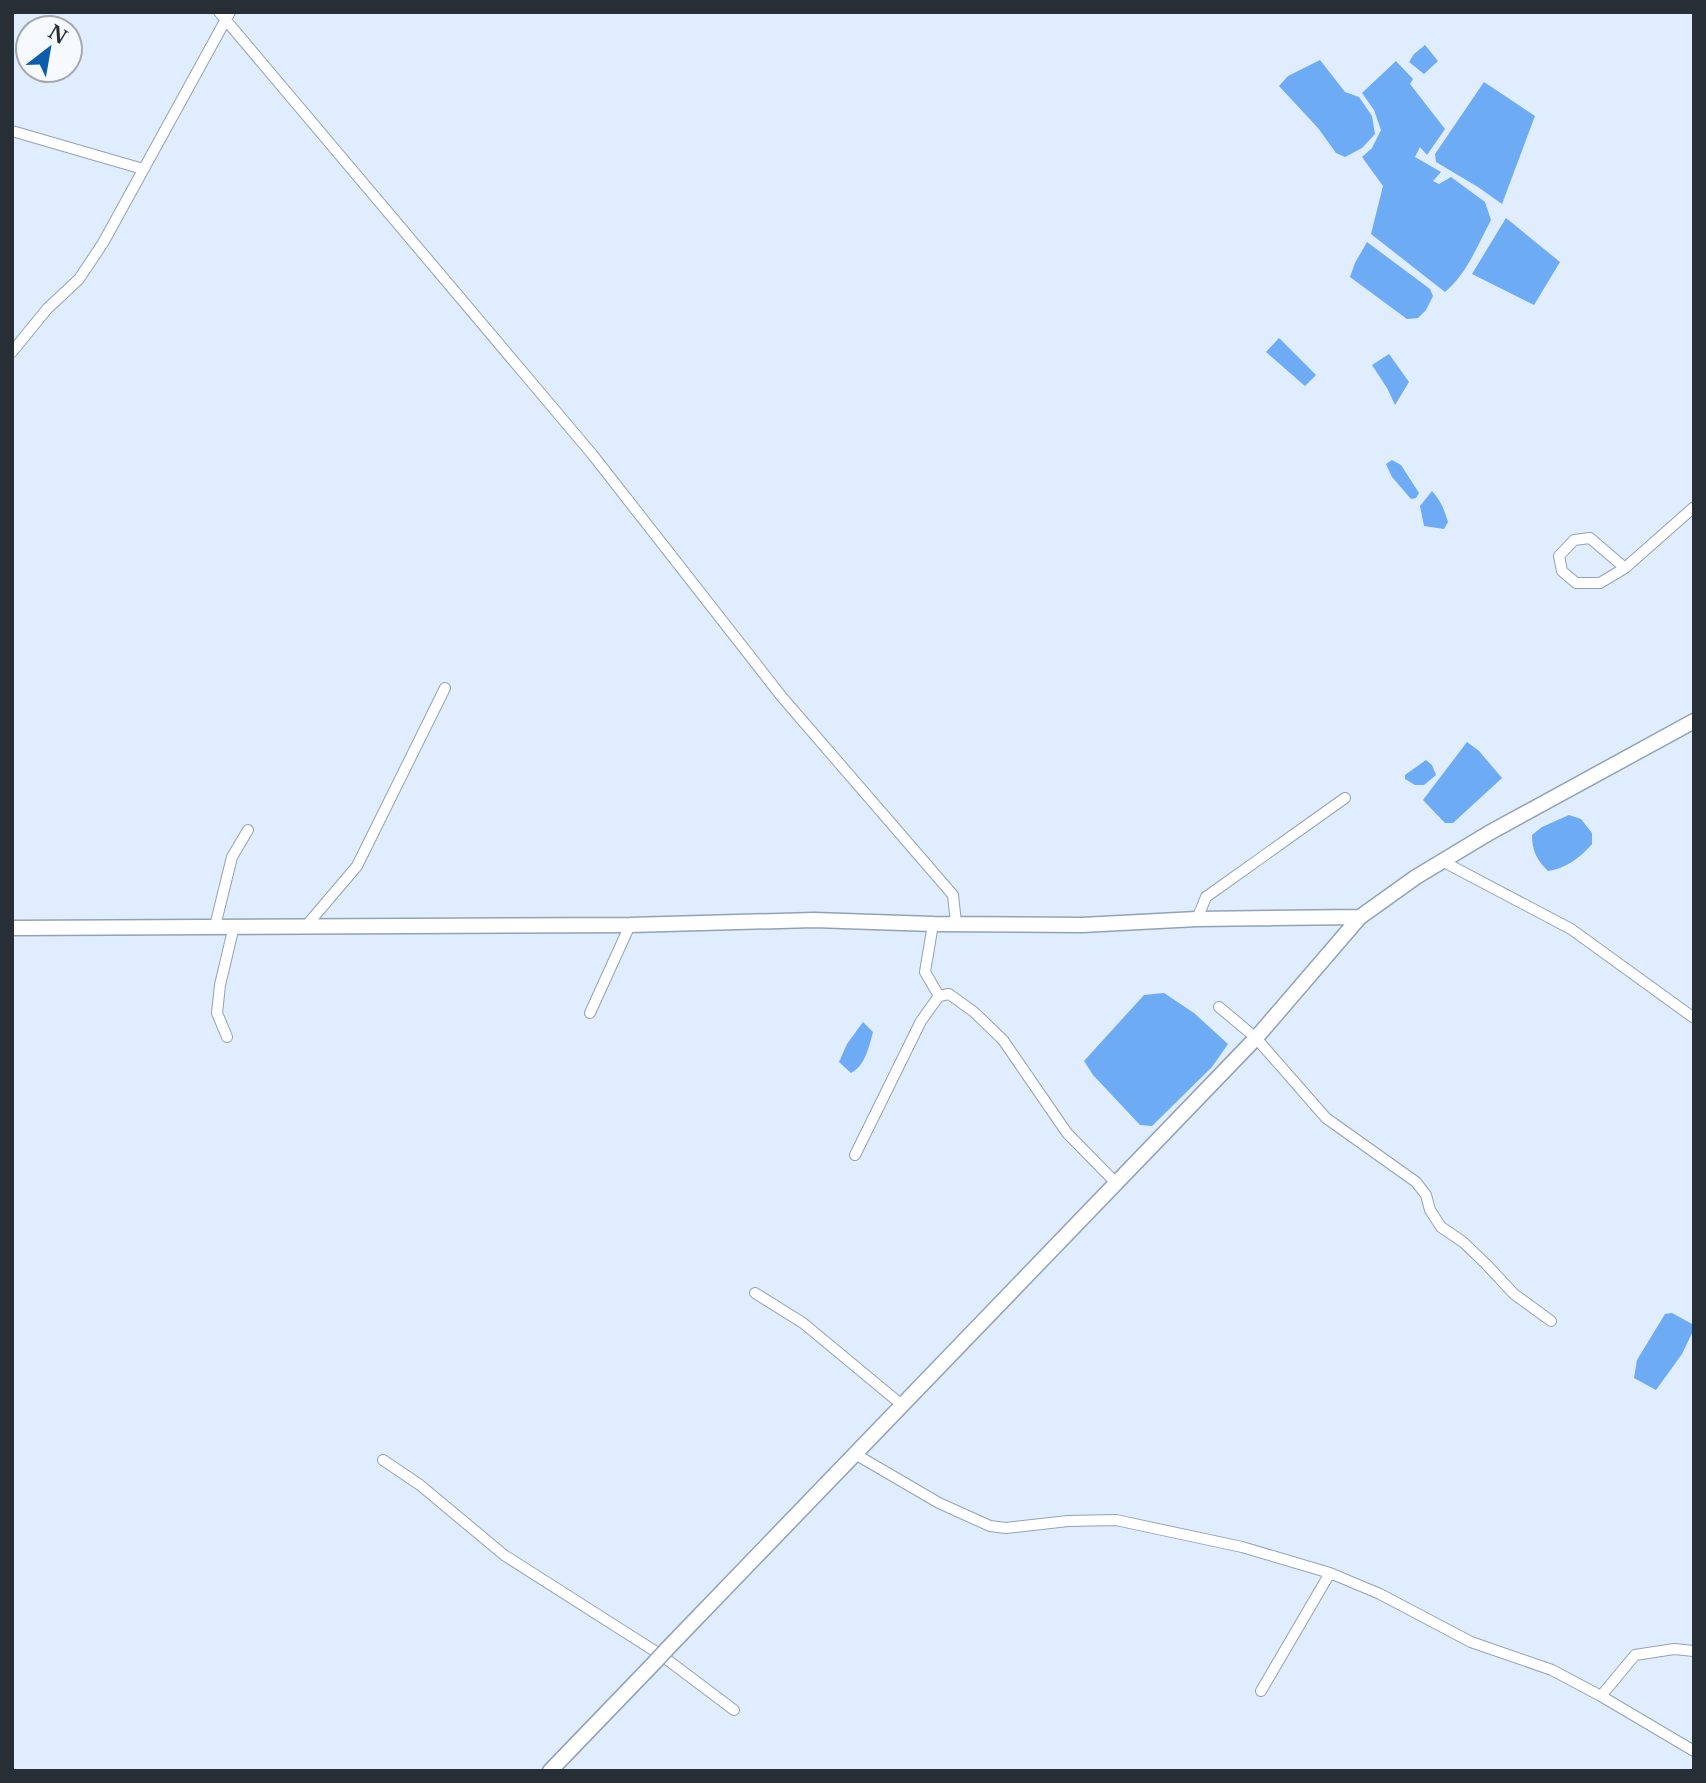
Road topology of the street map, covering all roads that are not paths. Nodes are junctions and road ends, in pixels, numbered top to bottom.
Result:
1 (225, 15) edge
2 (12, 131) edge
3 (143, 169) junction
4 (12, 352) edge
5 (1694, 507) edge
6 (1625, 568) junction
7 (445, 688) dead end
8 (1694, 722) edge
9 (1345, 798) dead end
10 (248, 830) dead end
11 (1442, 862) junction
12 (1360, 917) junction
13 (1197, 919) junction
14 (956, 923) junction
15 (933, 924) junction
16 (631, 925) junction
17 (215, 926) junction
18 (234, 926) junction
19 (306, 926) junction
20 (12, 928) edge
21 (939, 996) junction
22 (1219, 1007) dead end
23 (590, 1013) dead end
24 (1694, 1018) edge
25 (227, 1037) dead end
26 (1256, 1038) junction
27 (855, 1155) dead end
28 (1116, 1183) junction
29 (755, 1293) dead end
30 (1551, 1321) dead end
31 (902, 1405) junction
32 (855, 1454) junction
33 (383, 1460) dead end
34 (1330, 1573) junction
35 (1694, 1651) edge
36 (1261, 1691) dead end
37 (1601, 1696) junction
38 (734, 1710) dead end
39 (1694, 1751) edge
40 (550, 1771) edge

1 - 3 street
1 - 14 street
2 - 3 street
3 - 4 street
5 - 6 street
6 - 6 street
7 - 19 street
8 - 11 main road
9 - 13 street
10 - 17 street
11 - 12 main road
11 - 24 street
12 - 13 main road
12 - 26 main road
13 - 14 main road
14 - 15 main road
15 - 16 main road
15 - 21 street
16 - 19 main road
16 - 23 street
17 - 18 main road
17 - 20 main road
18 - 19 main road
18 - 25 street
21 - 27 street
21 - 28 street
22 - 26 street
26 - 28 main road
26 - 30 street
28 - 31 main road
29 - 31 street
31 - 32 main road
32 - 34 street
32 - 40 main road, bridge
33 - 38 street
34 - 36 street
34 - 37 street
35 - 37 street
37 - 39 street

